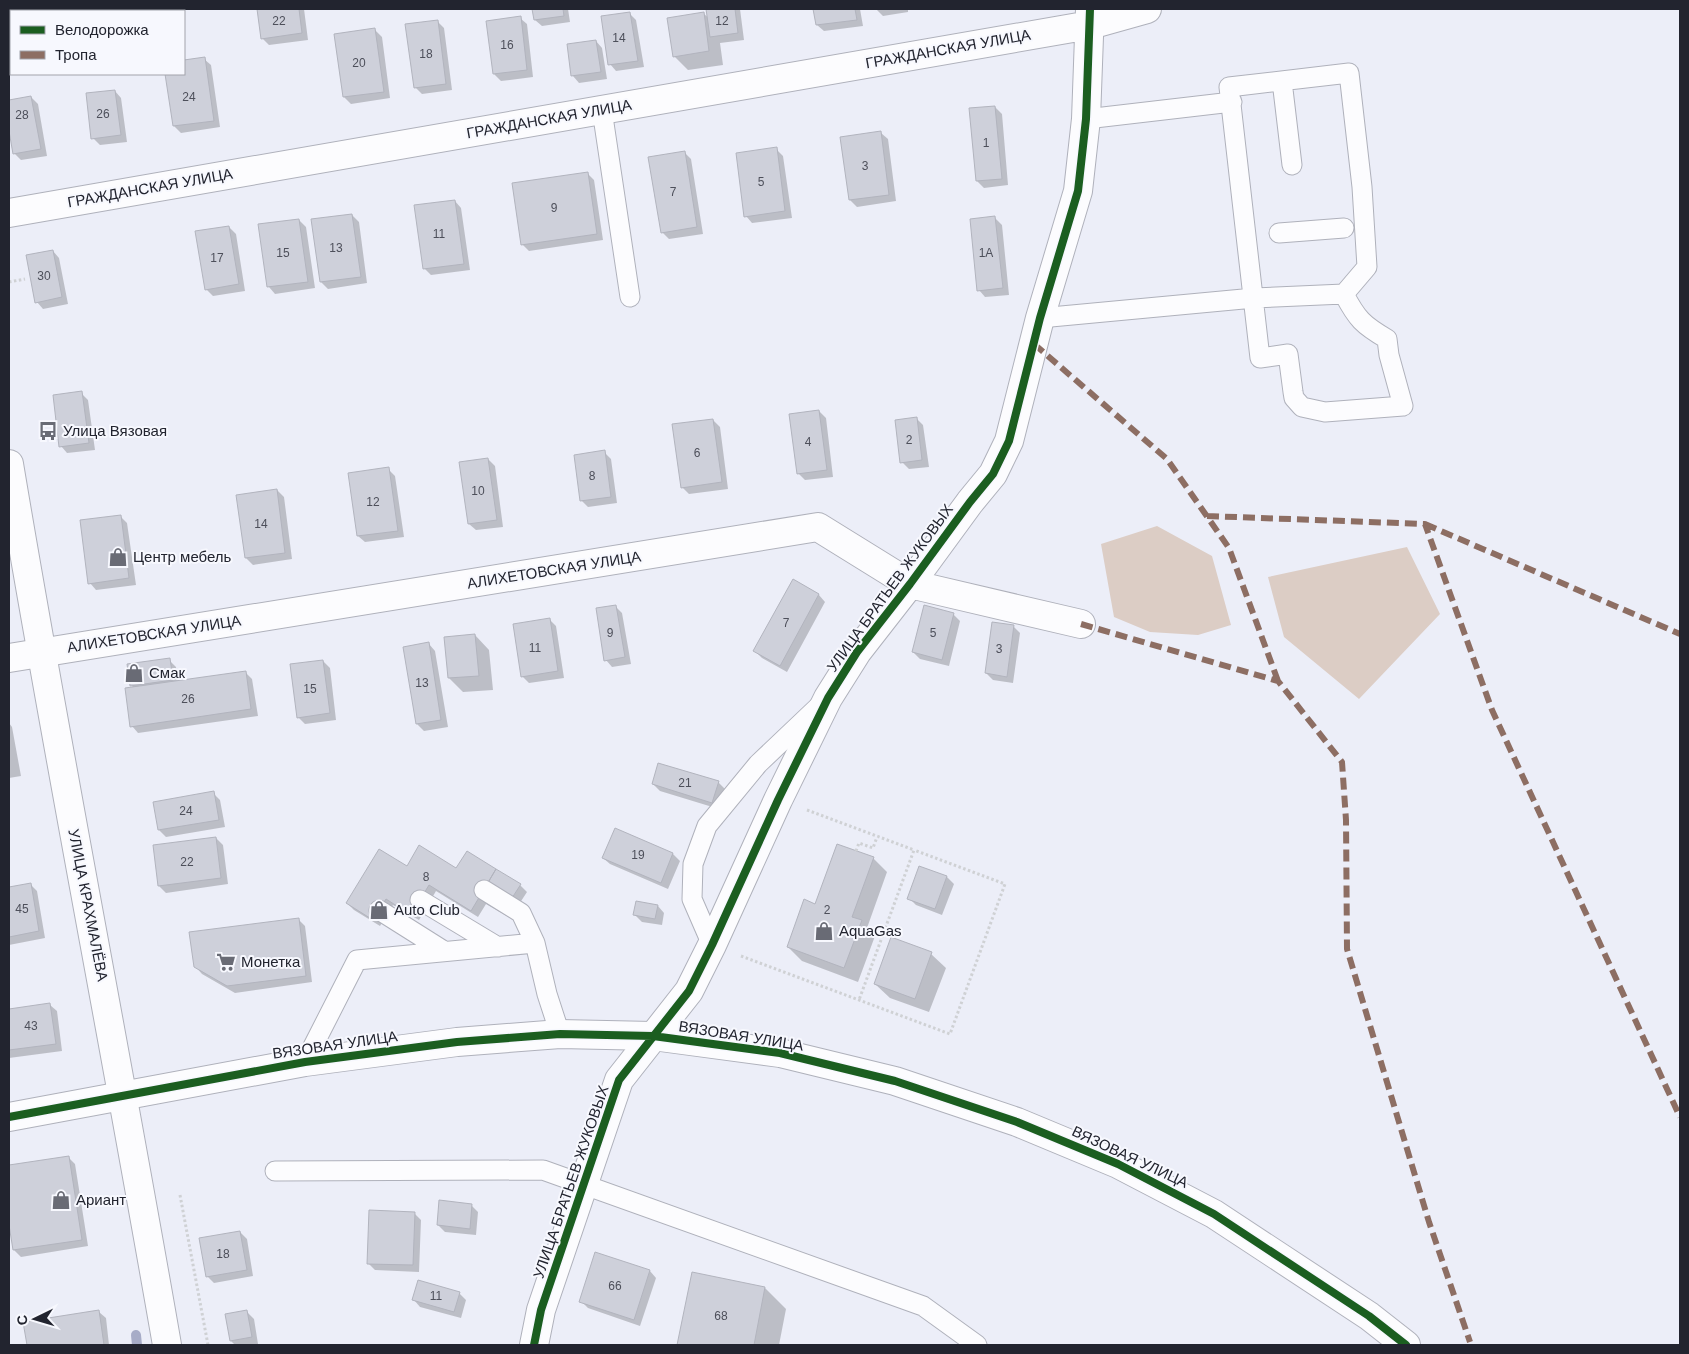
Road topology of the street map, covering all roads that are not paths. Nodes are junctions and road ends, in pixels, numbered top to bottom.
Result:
1 (1147, 9) edge
2 (1090, 17) edge
3 (1282, 81) junction
4 (1232, 102) junction
5 (602, 110) junction
6 (1086, 119) junction
7 (1292, 165) dead end
8 (9, 213) edge
9 (1344, 228) dead end
10 (1279, 232) dead end
11 (1344, 294) junction
12 (630, 297) dead end
13 (1254, 298) junction
14 (1040, 318) junction
15 (9, 464) edge
16 (910, 584) junction
17 (1082, 624) dead end
18 (40, 653) junction
19 (9, 658) edge
20 (828, 698) junction
21 (484, 890) dead end
22 (420, 900) dead end
23 (379, 910) dead end
24 (535, 943) junction
25 (712, 945) junction
26 (498, 947) junction
27 (444, 951) junction
28 (560, 1034) junction
29 (653, 1036) junction
30 (305, 1062) junction
31 (124, 1096) junction
32 (9, 1116) edge
33 (275, 1171) dead end
34 (585, 1185) junction
35 (167, 1345) edge
36 (534, 1345) edge
37 (977, 1345) edge
38 (1406, 1345) edge

1 - 2 street, ГРАЖДАНСКАЯ УЛИЦА
2 - 5 street, ГРАЖДАНСКАЯ УЛИЦА
2 - 6 street, УЛИЦА БРАТЬЕВ ЖУКОВЫХ
3 - 4 lane
3 - 7 lane
3 - 11 lane
4 - 6 lane
4 - 13 lane
5 - 8 street, ГРАЖДАНСКАЯ УЛИЦА
5 - 12 lane
6 - 14 street, УЛИЦА БРАТЬЕВ ЖУКОВЫХ
9 - 10 lane
11 - 13 lane
11 - 13 lane
13 - 14 lane
14 - 16 street, УЛИЦА БРАТЬЕВ ЖУКОВЫХ
15 - 18 street, УЛИЦА КРАХМАЛЁВА
16 - 17 street, АЛИХЕТОВСКАЯ УЛИЦА
16 - 18 street, АЛИХЕТОВСКАЯ УЛИЦА
16 - 20 street, УЛИЦА БРАТЬЕВ ЖУКОВЫХ
18 - 19 street, АЛИХЕТОВСКАЯ УЛИЦА
18 - 31 street, УЛИЦА КРАХМАЛЁВА
20 - 25 street, УЛИЦА БРАТЬЕВ ЖУКОВЫХ
20 - 25 lane
21 - 24 lane
22 - 26 lane
23 - 27 lane
24 - 26 lane
24 - 28 lane
25 - 29 street, УЛИЦА БРАТЬЕВ ЖУКОВЫХ
26 - 27 lane
27 - 30 lane
28 - 29 street, ВЯЗОВАЯ УЛИЦА
28 - 30 street, ВЯЗОВАЯ УЛИЦА
29 - 34 street, УЛИЦА БРАТЬЕВ ЖУКОВЫХ
29 - 38 street, ВЯЗОВАЯ УЛИЦА
30 - 31 street, ВЯЗОВАЯ УЛИЦА
31 - 32 street, ВЯЗОВАЯ УЛИЦА
31 - 35 street, УЛИЦА КРАХМАЛЁВА
33 - 34 lane
34 - 36 street, УЛИЦА БРАТЬЕВ ЖУКОВЫХ
34 - 37 lane

